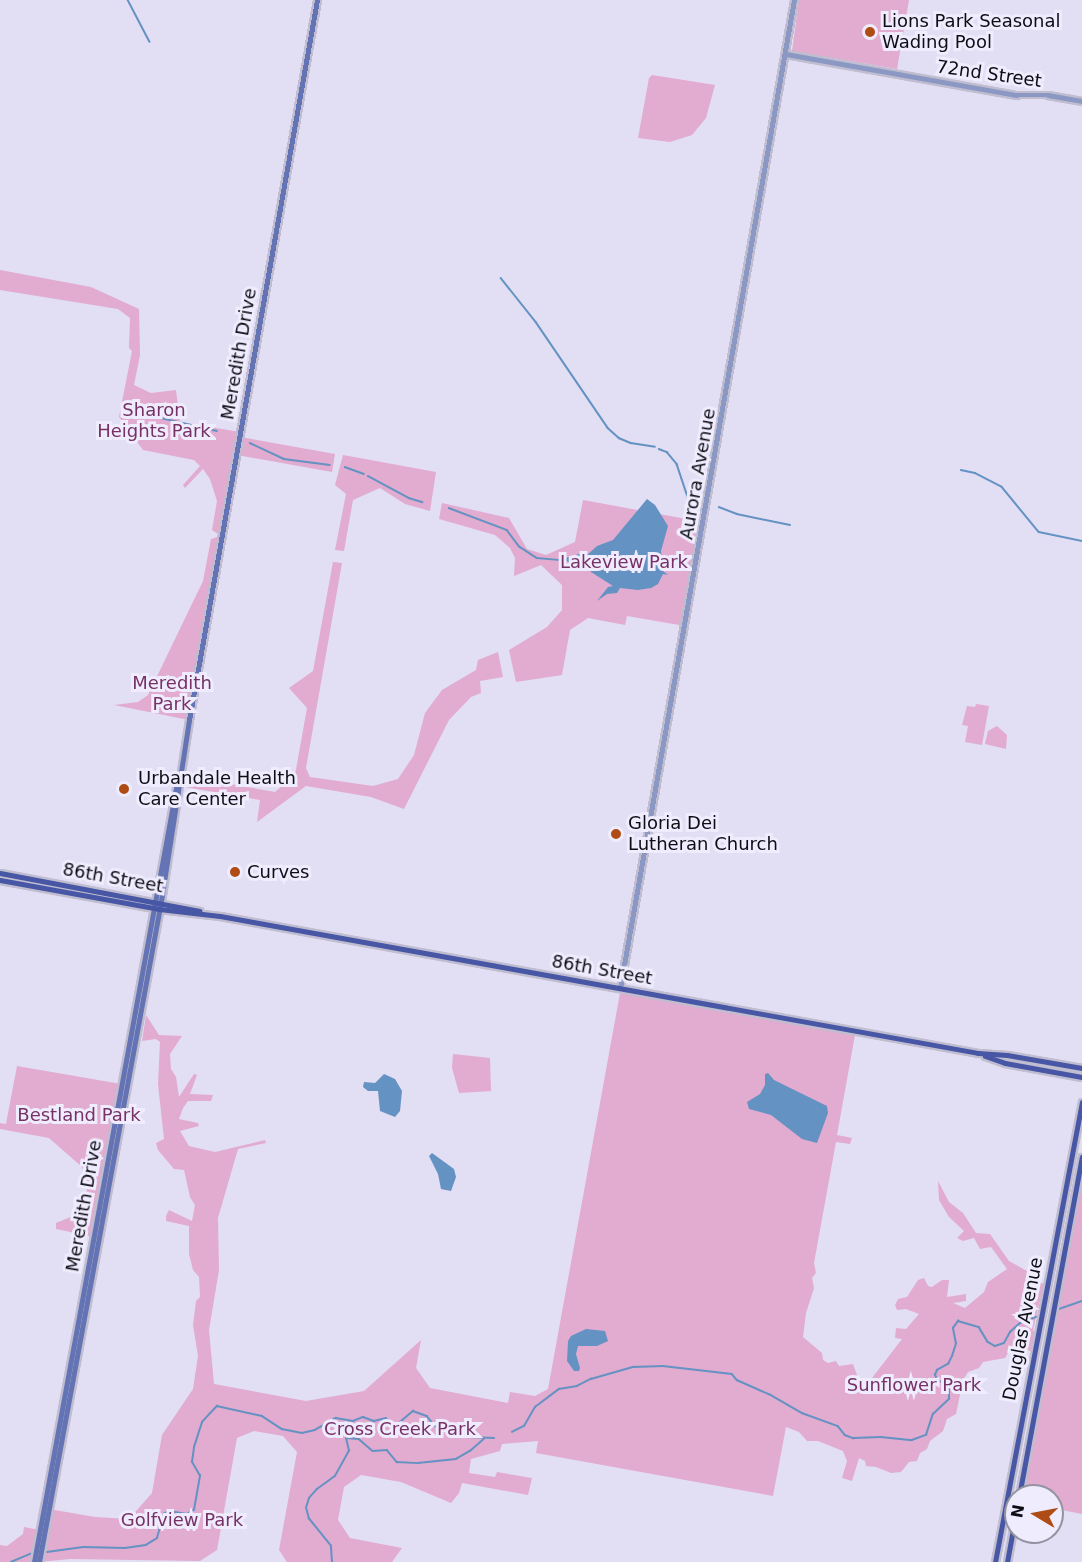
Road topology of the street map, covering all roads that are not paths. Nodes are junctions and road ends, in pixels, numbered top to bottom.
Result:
1 (317, 0) edge
2 (794, 0) edge
3 (786, 54) junction
4 (1082, 101) edge
5 (184, 749) junction
6 (0, 873) edge
7 (0, 880) edge
8 (154, 900) junction
9 (161, 902) junction
10 (152, 908) junction
11 (159, 909) junction
12 (220, 916) junction
13 (621, 988) junction
14 (978, 1053) junction
15 (1082, 1068) edge
16 (1082, 1077) edge
17 (1082, 1102) edge
18 (1082, 1157) edge
19 (1021, 1484) edge
20 (1010, 1544) edge
21 (34, 1562) edge
22 (39, 1562) edge
23 (995, 1562) edge
24 (1007, 1562) edge

1 - 5 main road, Meredith Drive
2 - 3 street, Aurora Avenue
3 - 4 street, 72nd Street
3 - 13 street, Aurora Avenue
5 - 8 main road, Meredith Drive
5 - 9 main road, Meredith Drive
6 - 8 main road, 86th Street
7 - 10 main road, 86th Street
8 - 9 main road, 86th Street
8 - 10 main road, Meredith Drive
9 - 11 main road, Meredith Drive
9 - 12 main road, 86th Street
10 - 11 main road, 86th Street
10 - 21 main road, Meredith Drive
11 - 12 main road, 86th Street
11 - 22 main road, Meredith Drive
12 - 13 main road, 86th Street
13 - 14 main road, 86th Street
14 - 15 main road, 86th Street
14 - 16 main road, 86th Street
17 - 23 main road, Douglas Avenue
18 - 19 main road, Douglas Avenue
20 - 24 main road

